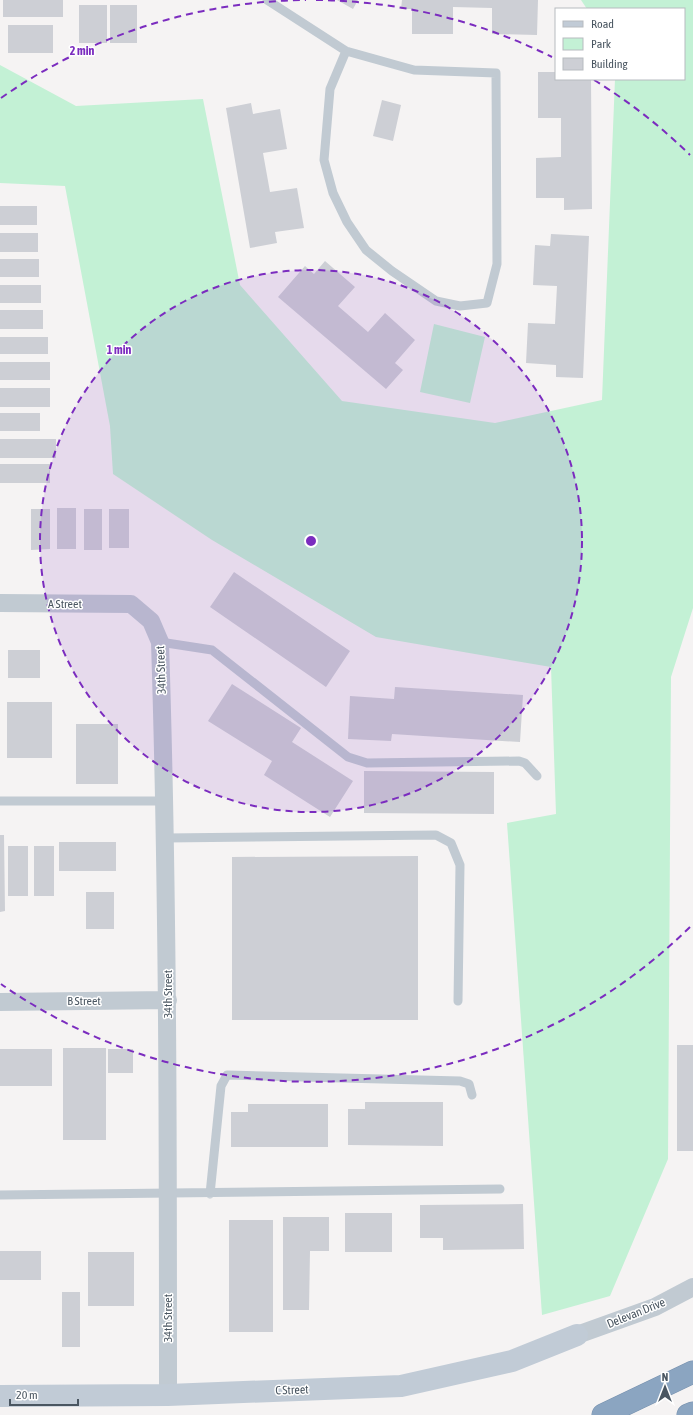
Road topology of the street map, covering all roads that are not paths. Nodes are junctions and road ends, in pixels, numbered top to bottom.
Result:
1 (267, 0) edge
2 (346, 51) junction
3 (0, 604) edge
4 (131, 604) joint
5 (160, 642) junction
6 (537, 776) dead end
7 (0, 801) edge
8 (165, 801) junction
9 (166, 838) junction
10 (168, 1000) junction
11 (458, 1001) dead end
12 (0, 1002) edge
13 (472, 1095) dead end
14 (500, 1189) dead end
15 (168, 1194) junction
16 (210, 1194) junction
17 (0, 1195) edge
18 (693, 1287) edge
19 (577, 1335) joint
20 (693, 1372) edge
21 (168, 1395) junction
22 (0, 1396) edge
23 (693, 1413) edge
24 (603, 1415) edge
25 (688, 1415) edge

1 - 2 lane
2 - 2 lane
3 - 4 street, A Street
4 - 5 street, 34th Street
5 - 6 lane
5 - 8 street, 34th Street
7 - 8 lane
8 - 9 street, 34th Street
9 - 10 street, 34th Street
9 - 11 lane
10 - 12 street, B Street
10 - 15 street, 34th Street
13 - 16 lane
14 - 16 lane
15 - 16 lane
15 - 17 lane
15 - 21 street, 34th Street
18 - 19 street, Delevan Drive
19 - 21 street, C Street
20 - 24 highway
21 - 22 street, C Street
23 - 25 highway

